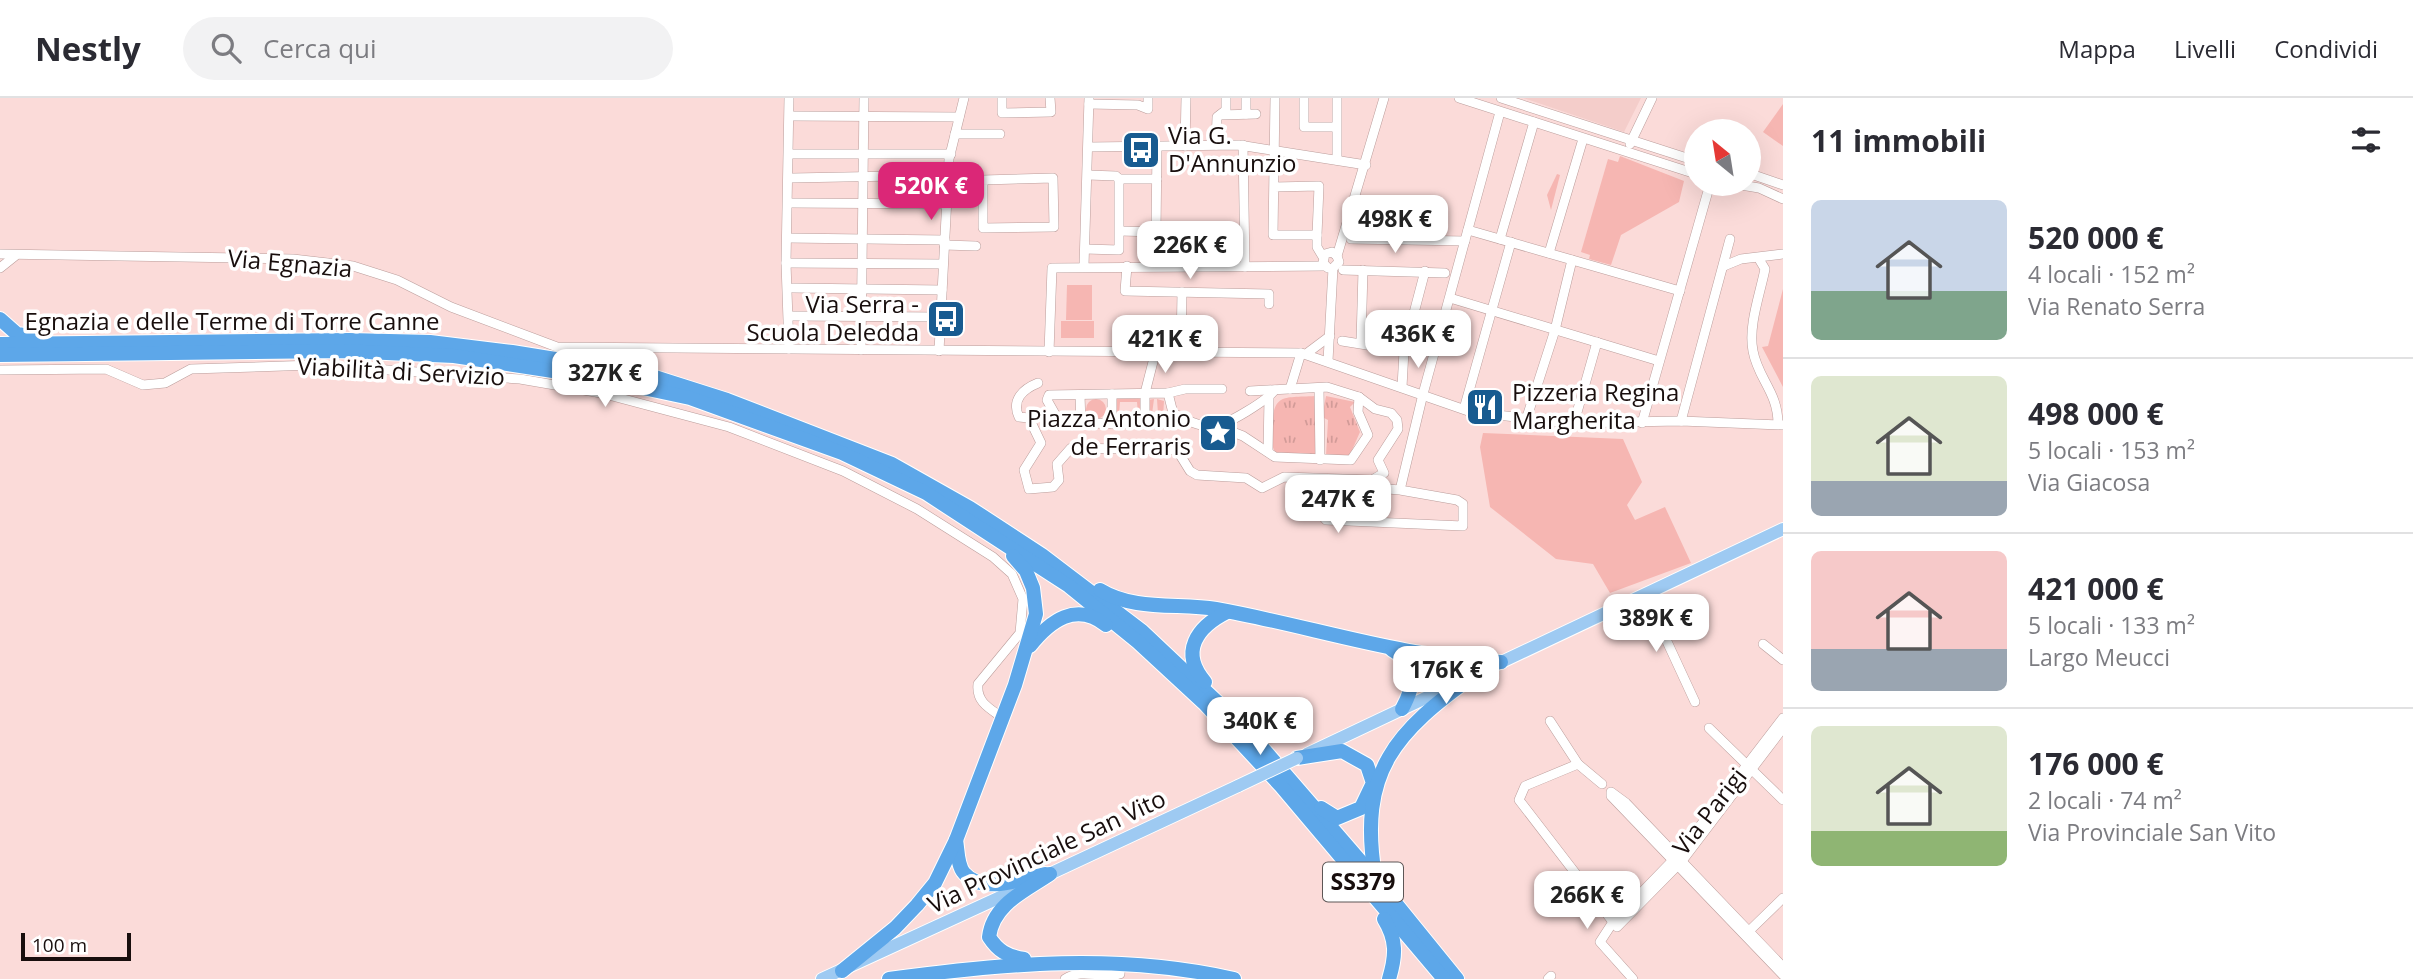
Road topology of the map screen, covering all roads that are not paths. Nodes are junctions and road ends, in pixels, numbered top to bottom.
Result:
1 (789, 98) edge
2 (864, 98) edge
3 (964, 98) edge
4 (1002, 98) edge
5 (1051, 98) edge
6 (1148, 98) edge
7 (1185, 98) edge
8 (1226, 98) edge
9 (1246, 98) edge
10 (1275, 98) edge
11 (1304, 98) edge
12 (1337, 98) edge
13 (1384, 98) edge
14 (1459, 98) edge
15 (1501, 98) edge
16 (1652, 98) edge
17 (1089, 101) edge
18 (1117, 101) edge
19 (1500, 112) junction
20 (1220, 115) junction
21 (790, 116) dead end
22 (864, 116) junction
23 (959, 117) junction
24 (1534, 122) junction
25 (1336, 127) junction
26 (955, 134) junction
27 (1000, 134) dead end
28 (1583, 139) junction
29 (1631, 140) junction
30 (1216, 145) junction
31 (1243, 145) junction
32 (1157, 146) junction
33 (1185, 146) junction
34 (1089, 147) junction
35 (1276, 150) junction
36 (1626, 152) junction
37 (789, 154) dead end
38 (864, 154) junction
39 (951, 154) junction
40 (1684, 158) edge
41 (1336, 160) junction
42 (1366, 165) junction
43 (1684, 170) edge
44 (1088, 175) junction
45 (863, 177) junction
46 (1761, 177) edge
47 (792, 178) dead end
48 (948, 178) junction
49 (1119, 179) junction
50 (1157, 179) junction
51 (983, 180) junction
52 (1783, 185) edge
53 (1274, 187) junction
54 (1761, 189) edge
55 (1707, 196) edge
56 (1783, 199) edge
57 (789, 202) dead end
58 (863, 203) junction
59 (947, 204) junction
60 (1468, 230) junction
61 (1120, 231) junction
62 (1317, 235) junction
63 (787, 238) junction
64 (862, 238) junction
65 (1351, 239) dead end
66 (1500, 239) junction
67 (1730, 239) dead end
68 (1465, 241) junction
69 (945, 242) junction
70 (1511, 242) junction
71 (976, 246) dead end
72 (1085, 249) junction
73 (1549, 253) junction
74 (0, 254) edge
75 (1783, 254) edge
76 (15, 256) junction
77 (1337, 256) junction
78 (1759, 259) junction
79 (1572, 260) junction
80 (786, 263) junction
81 (862, 263) junction
82 (943, 264) junction
83 (1331, 265) junction
84 (1084, 266) junction
85 (1127, 266) junction
86 (1724, 266) junction
87 (0, 267) edge
88 (1245, 267) junction
89 (1363, 270) junction
90 (1425, 271) junction
91 (1445, 273) dead end
92 (793, 288) dead end
93 (862, 288) junction
94 (942, 290) junction
95 (1680, 291) junction
96 (1182, 292) junction
97 (1450, 298) junction
98 (1269, 304) dead end
99 (1492, 311) junction
100 (792, 316) dead end
101 (861, 317) junction
102 (940, 317) junction
103 (0, 319) edge
104 (1555, 330) junction
105 (1329, 336) junction
106 (1342, 341) dead end
107 (1361, 342) junction
108 (1597, 342) junction
109 (94, 343) junction
110 (0, 344) edge
111 (789, 349) junction
112 (1181, 349) junction
113 (861, 350) junction
114 (1156, 350) junction
115 (939, 351) junction
116 (1404, 351) junction
117 (1049, 352) junction
118 (1304, 354) junction
119 (0, 355) edge
120 (1328, 361) junction
121 (1659, 361) junction
122 (0, 370) edge
123 (1038, 383) dead end
124 (1319, 387) junction
125 (1402, 387) junction
126 (1222, 389) dead end
127 (1290, 389) junction
128 (1250, 391) dead end
129 (1145, 393) junction
130 (1168, 393) junction
131 (1080, 394) junction
132 (1112, 394) junction
133 (1272, 394) junction
134 (1423, 394) junction
135 (1359, 397) junction
136 (1781, 405) edge
137 (1464, 409) junction
138 (1173, 413) junction
139 (1526, 420) junction
140 (1681, 421) junction
141 (1574, 423) junction
142 (1642, 423) junction
143 (1082, 424) junction
144 (1112, 424) junction
145 (1146, 424) junction
146 (1780, 424) edge
147 (1217, 426) junction
148 (1268, 452) junction
149 (1320, 460) junction
150 (1401, 490) junction
151 (1783, 529) edge
152 (1002, 545) junction
153 (1042, 555) junction
154 (1645, 594) junction
155 (1227, 612) junction
156 (1763, 644) dead end
157 (1388, 648) junction
158 (1027, 650) junction
159 (1783, 660) edge
160 (1501, 662) junction
161 (1169, 671) junction
162 (1476, 674) junction
163 (1695, 702) dead end
164 (1402, 709) junction
165 (1003, 718) junction
166 (1783, 718) edge
167 (1549, 721) dead end
168 (1783, 727) edge
169 (1709, 728) dead end
170 (1247, 730) junction
171 (1297, 758) junction
172 (1578, 764) junction
173 (1749, 767) junction
174 (1293, 783) junction
175 (1602, 784) dead end
176 (1783, 800) edge
177 (1321, 834) junction
178 (956, 839) junction
179 (1678, 860) junction
180 (1050, 874) junction
181 (1375, 878) junction
182 (1783, 898) edge
183 (1614, 922) junction
184 (1747, 933) junction
185 (1043, 962) junction
186 (1121, 962) junction
187 (842, 971) junction
188 (1781, 974) edge
189 (822, 979) edge
190 (889, 979) edge
191 (1065, 979) edge
192 (1234, 979) edge
193 (1389, 979) edge
194 (1444, 979) edge
195 (1457, 979) edge
196 (1633, 979) edge

1 - 63 street
2 - 22 street
3 - 23 street
4 - 5 street
6 - 18 street
7 - 33 street
8 - 20 street
9 - 20 street
10 - 35 street
11 - 25 street
12 - 25 street
13 - 42 street
14 - 19 street
15 - 29 street
16 - 29 street
17 - 18 street
17 - 34 street
19 - 24 street
19 - 60 street
20 - 30 street
21 - 22 street
22 - 23 street
22 - 38 street
23 - 26 street
24 - 28 street
24 - 66 street
25 - 41 street
26 - 27 street
26 - 39 street
28 - 36 street
28 - 73 street
29 - 36 street
29 - 40 street
30 - 31 street
30 - 33 street
31 - 35 street
31 - 88 street
32 - 33 street
32 - 34 street
32 - 50 street
34 - 44 street
35 - 41 street
35 - 53 street
36 - 43 street
37 - 38 street
38 - 39 street
38 - 45 street
39 - 48 street
41 - 42 street
42 - 77 street
44 - 49 street
44 - 72 street
45 - 47 street
45 - 48 street
45 - 58 street
46 - 52 street
48 - 51 street
48 - 59 street
49 - 50 street
49 - 61 street
50 - 61 street
51 - 51 street
53 - 62 street
53 - 62 street
54 - 56 street
55 - 95 street
57 - 58 street
58 - 59 street
58 - 64 street
59 - 69 street
60 - 66 street
60 - 68 street
61 - 72 street
62 - 83 street
63 - 64 street
63 - 80 street
64 - 69 street
64 - 81 street
65 - 68 street
66 - 70 street
67 - 86 street
68 - 97 street
69 - 71 street
69 - 82 street
70 - 73 street
70 - 99 street
72 - 84 street
73 - 79 street
74 - 76 street, Via Egnazia
75 - 78 street
76 - 87 street
76 - 111 street, Via Egnazia
77 - 83 street
77 - 83 street
78 - 86 street
78 - 136 street
79 - 95 street
79 - 104 street
80 - 81 street
80 - 111 street
81 - 82 street
81 - 93 street
82 - 94 street
83 - 88 street
83 - 89 street
83 - 105 street
84 - 85 street
84 - 117 street
85 - 88 street
85 - 96 street
86 - 140 street
89 - 90 street
89 - 107 street
90 - 91 street
90 - 116 street
92 - 93 street
93 - 94 street
93 - 101 street
94 - 102 street
95 - 121 street
96 - 98 street
96 - 112 street
97 - 99 street
97 - 134 street
99 - 104 street
99 - 137 street
100 - 101 street
101 - 102 street
101 - 113 street
102 - 115 street
103 - 109 highway
104 - 108 street
104 - 139 street
105 - 118 street
105 - 120 street
106 - 107 street
107 - 116 street
108 - 121 street
108 - 141 street
109 - 110 highway, Egnazia e delle Terme di Torre Canne
109 - 153 highway, Egnazia e delle Terme di Torre Canne
111 - 113 street, Via Egnazia
112 - 114 street, Via Egnazia
112 - 118 street, Via Egnazia
113 - 115 street, Via Egnazia
114 - 117 street, Via Egnazia
114 - 129 street
115 - 117 street, Via Egnazia
116 - 125 street
118 - 120 street, Via Egnazia
118 - 127 street
119 - 152 highway, Egnazia e delle Terme di Torre Canne / SS379
120 - 125 street, Via Egnazia
121 - 142 street
122 - 165 street, Viabilità di Servizio
123 - 135 street
124 - 127 street
124 - 135 street
124 - 149 street
125 - 134 street, Via Egnazia
126 - 130 street
127 - 133 street
128 - 133 street
129 - 130 street
129 - 132 street
129 - 145 street
130 - 138 street
131 - 132 street
131 - 143 street
131 - 143 street
132 - 144 street
133 - 147 street
133 - 148 street
134 - 137 street, Via Egnazia
134 - 150 street
135 - 149 street
136 - 146 street
137 - 139 street, Via Egnazia
138 - 145 street
138 - 147 street
139 - 141 street, Via Egnazia
140 - 142 street, Via Egnazia
140 - 146 street, Via Egnazia
141 - 142 street, Via Egnazia
143 - 144 street
144 - 145 street
147 - 148 street
148 - 149 street
150 - 150 street
151 - 154 main road, Via Provinciale San Vito
152 - 158 highway
152 - 161 highway, Egnazia e delle Terme di Torre Canne / SS379
153 - 155 highway
153 - 170 highway, Egnazia e delle Terme di Torre Canne
154 - 160 main road, Via Provinciale San Vito
154 - 163 street
155 - 157 highway
155 - 170 highway
156 - 159 street
157 - 160 highway
157 - 164 highway
158 - 161 highway
158 - 165 highway
160 - 162 main road, Via Provinciale San Vito
161 - 177 highway, Egnazia e delle Terme di Torre Canne / SS379
162 - 164 main road, Via Provinciale San Vito
162 - 181 highway
164 - 171 main road, Via Provinciale San Vito
165 - 178 highway
166 - 173 street, Via Parigi
167 - 172 street
168 - 173 street, Via Parigi
169 - 173 street
170 - 174 highway, Egnazia e delle Terme di Torre Canne
171 - 174 highway
171 - 180 main road, Via Provinciale San Vito, bridge
172 - 175 street
172 - 183 street
173 - 176 street
173 - 179 street, Via Parigi
174 - 181 highway, Egnazia e delle Terme di Torre Canne
177 - 193 highway
177 - 194 highway, Egnazia e delle Terme di Torre Canne / SS379
178 - 180 highway
178 - 187 highway
179 - 179 street
179 - 183 street, Via Parigi
179 - 184 street
180 - 185 highway
180 - 187 main road, Via Provinciale San Vito
181 - 195 highway, Egnazia e delle Terme di Torre Canne
182 - 184 street
183 - 196 street
184 - 188 street
185 - 186 highway
185 - 190 highway
186 - 191 street
186 - 192 highway
187 - 189 main road, Via Provinciale San Vito

